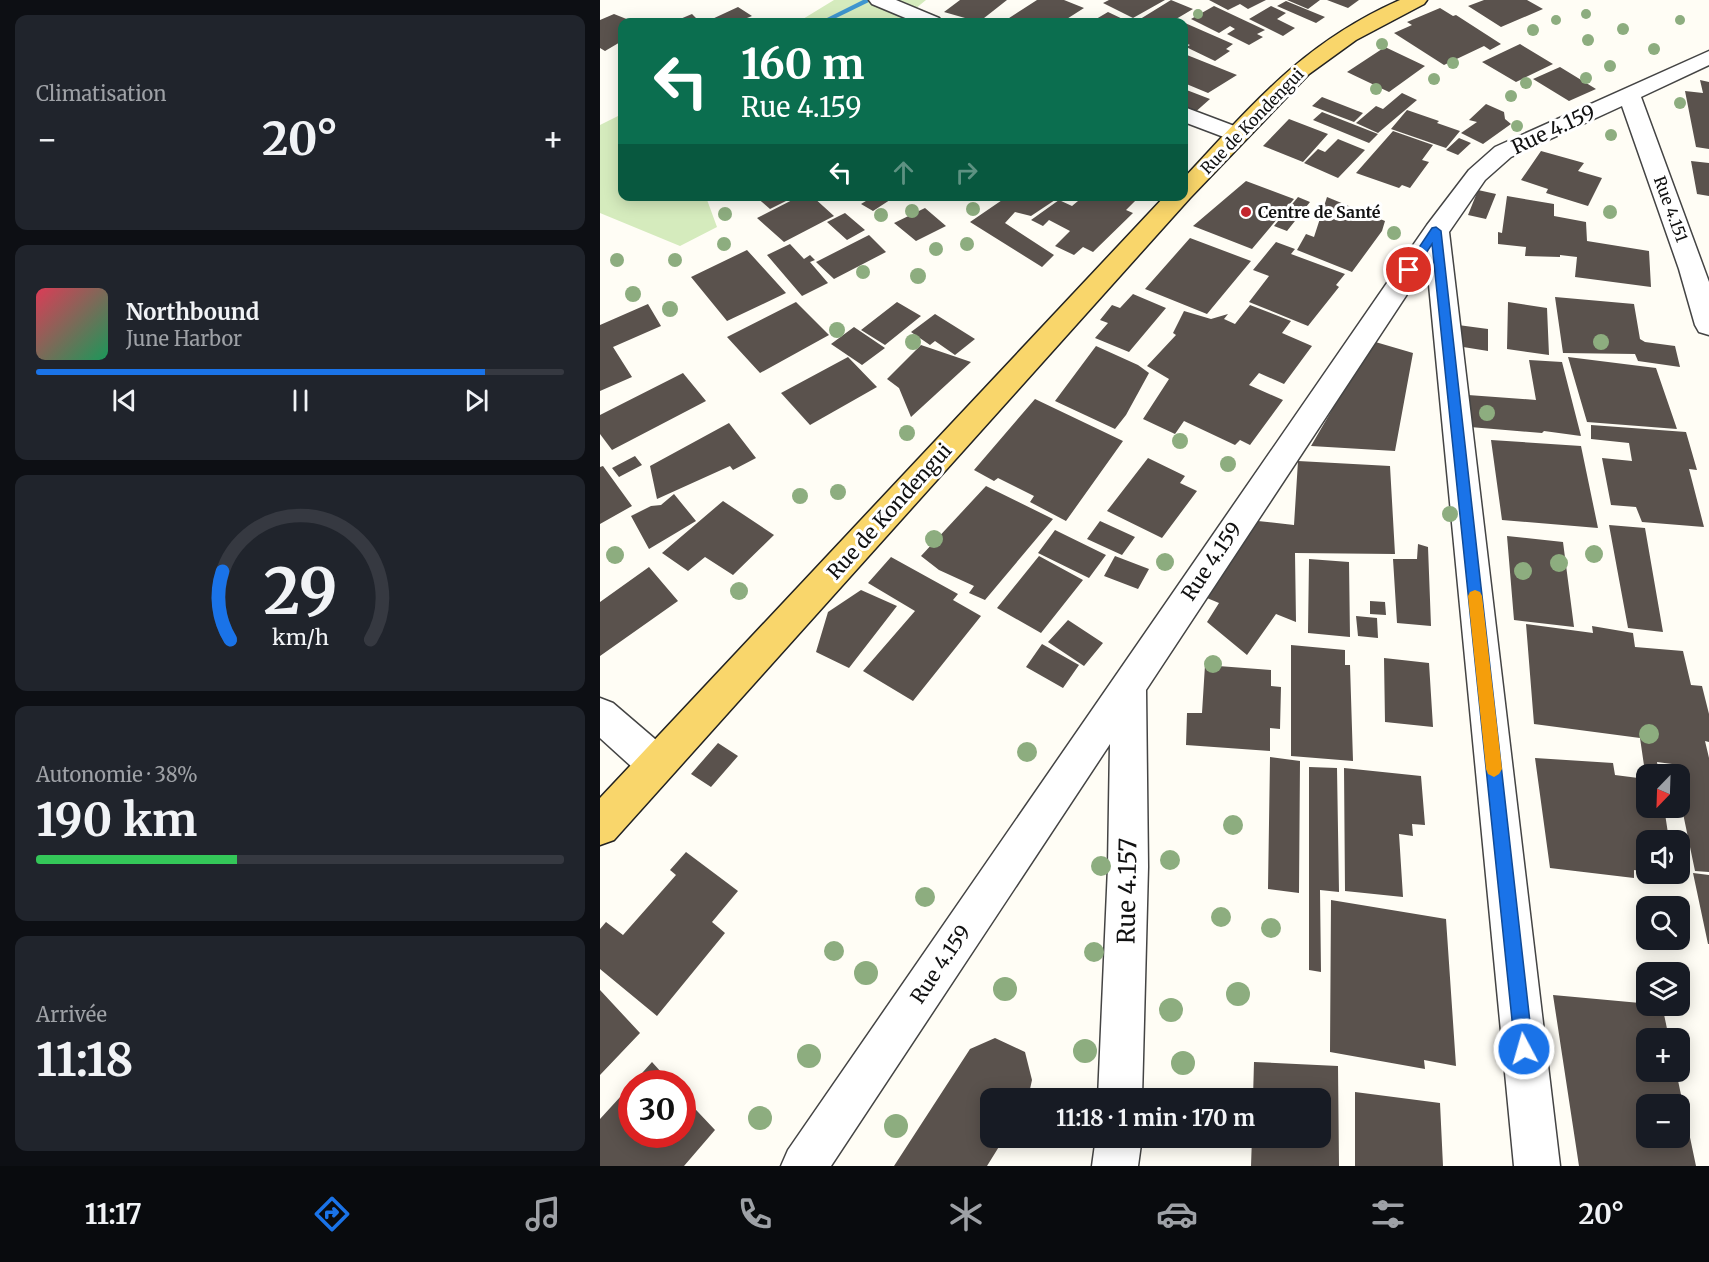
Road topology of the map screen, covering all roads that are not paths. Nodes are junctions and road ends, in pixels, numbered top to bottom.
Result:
1 (879, 0) edge
2 (1418, 0) edge
3 (922, 18) edge
4 (1709, 57) edge
5 (1629, 95) junction
6 (1188, 116) edge
7 (1238, 135) junction
8 (1188, 188) edge
9 (1174, 201) edge
10 (1436, 231) junction
11 (1701, 267) edge
12 (1709, 325) edge
13 (1128, 684) junction
14 (600, 715) edge
15 (656, 764) junction
16 (600, 826) edge
17 (1120, 1088) edge
18 (1117, 1148) edge
19 (804, 1166) edge
20 (1115, 1166) edge
21 (1537, 1166) edge

1 - 3 street
2 - 7 main road, Rue de Kondengui
4 - 5 street, Rue 4.159
5 - 10 street, Rue 4.159
5 - 11 street, Rue 4.151
6 - 7 street
7 - 8 main road, Rue de Kondengui
9 - 15 main road, Rue de Kondengui
10 - 13 street, Rue 4.159
10 - 21 street
11 - 12 street, Rue 4.151
13 - 17 street, Rue 4.157
13 - 19 street, Rue 4.159
14 - 15 street
15 - 16 main road, Rue de Kondengui
18 - 20 street

